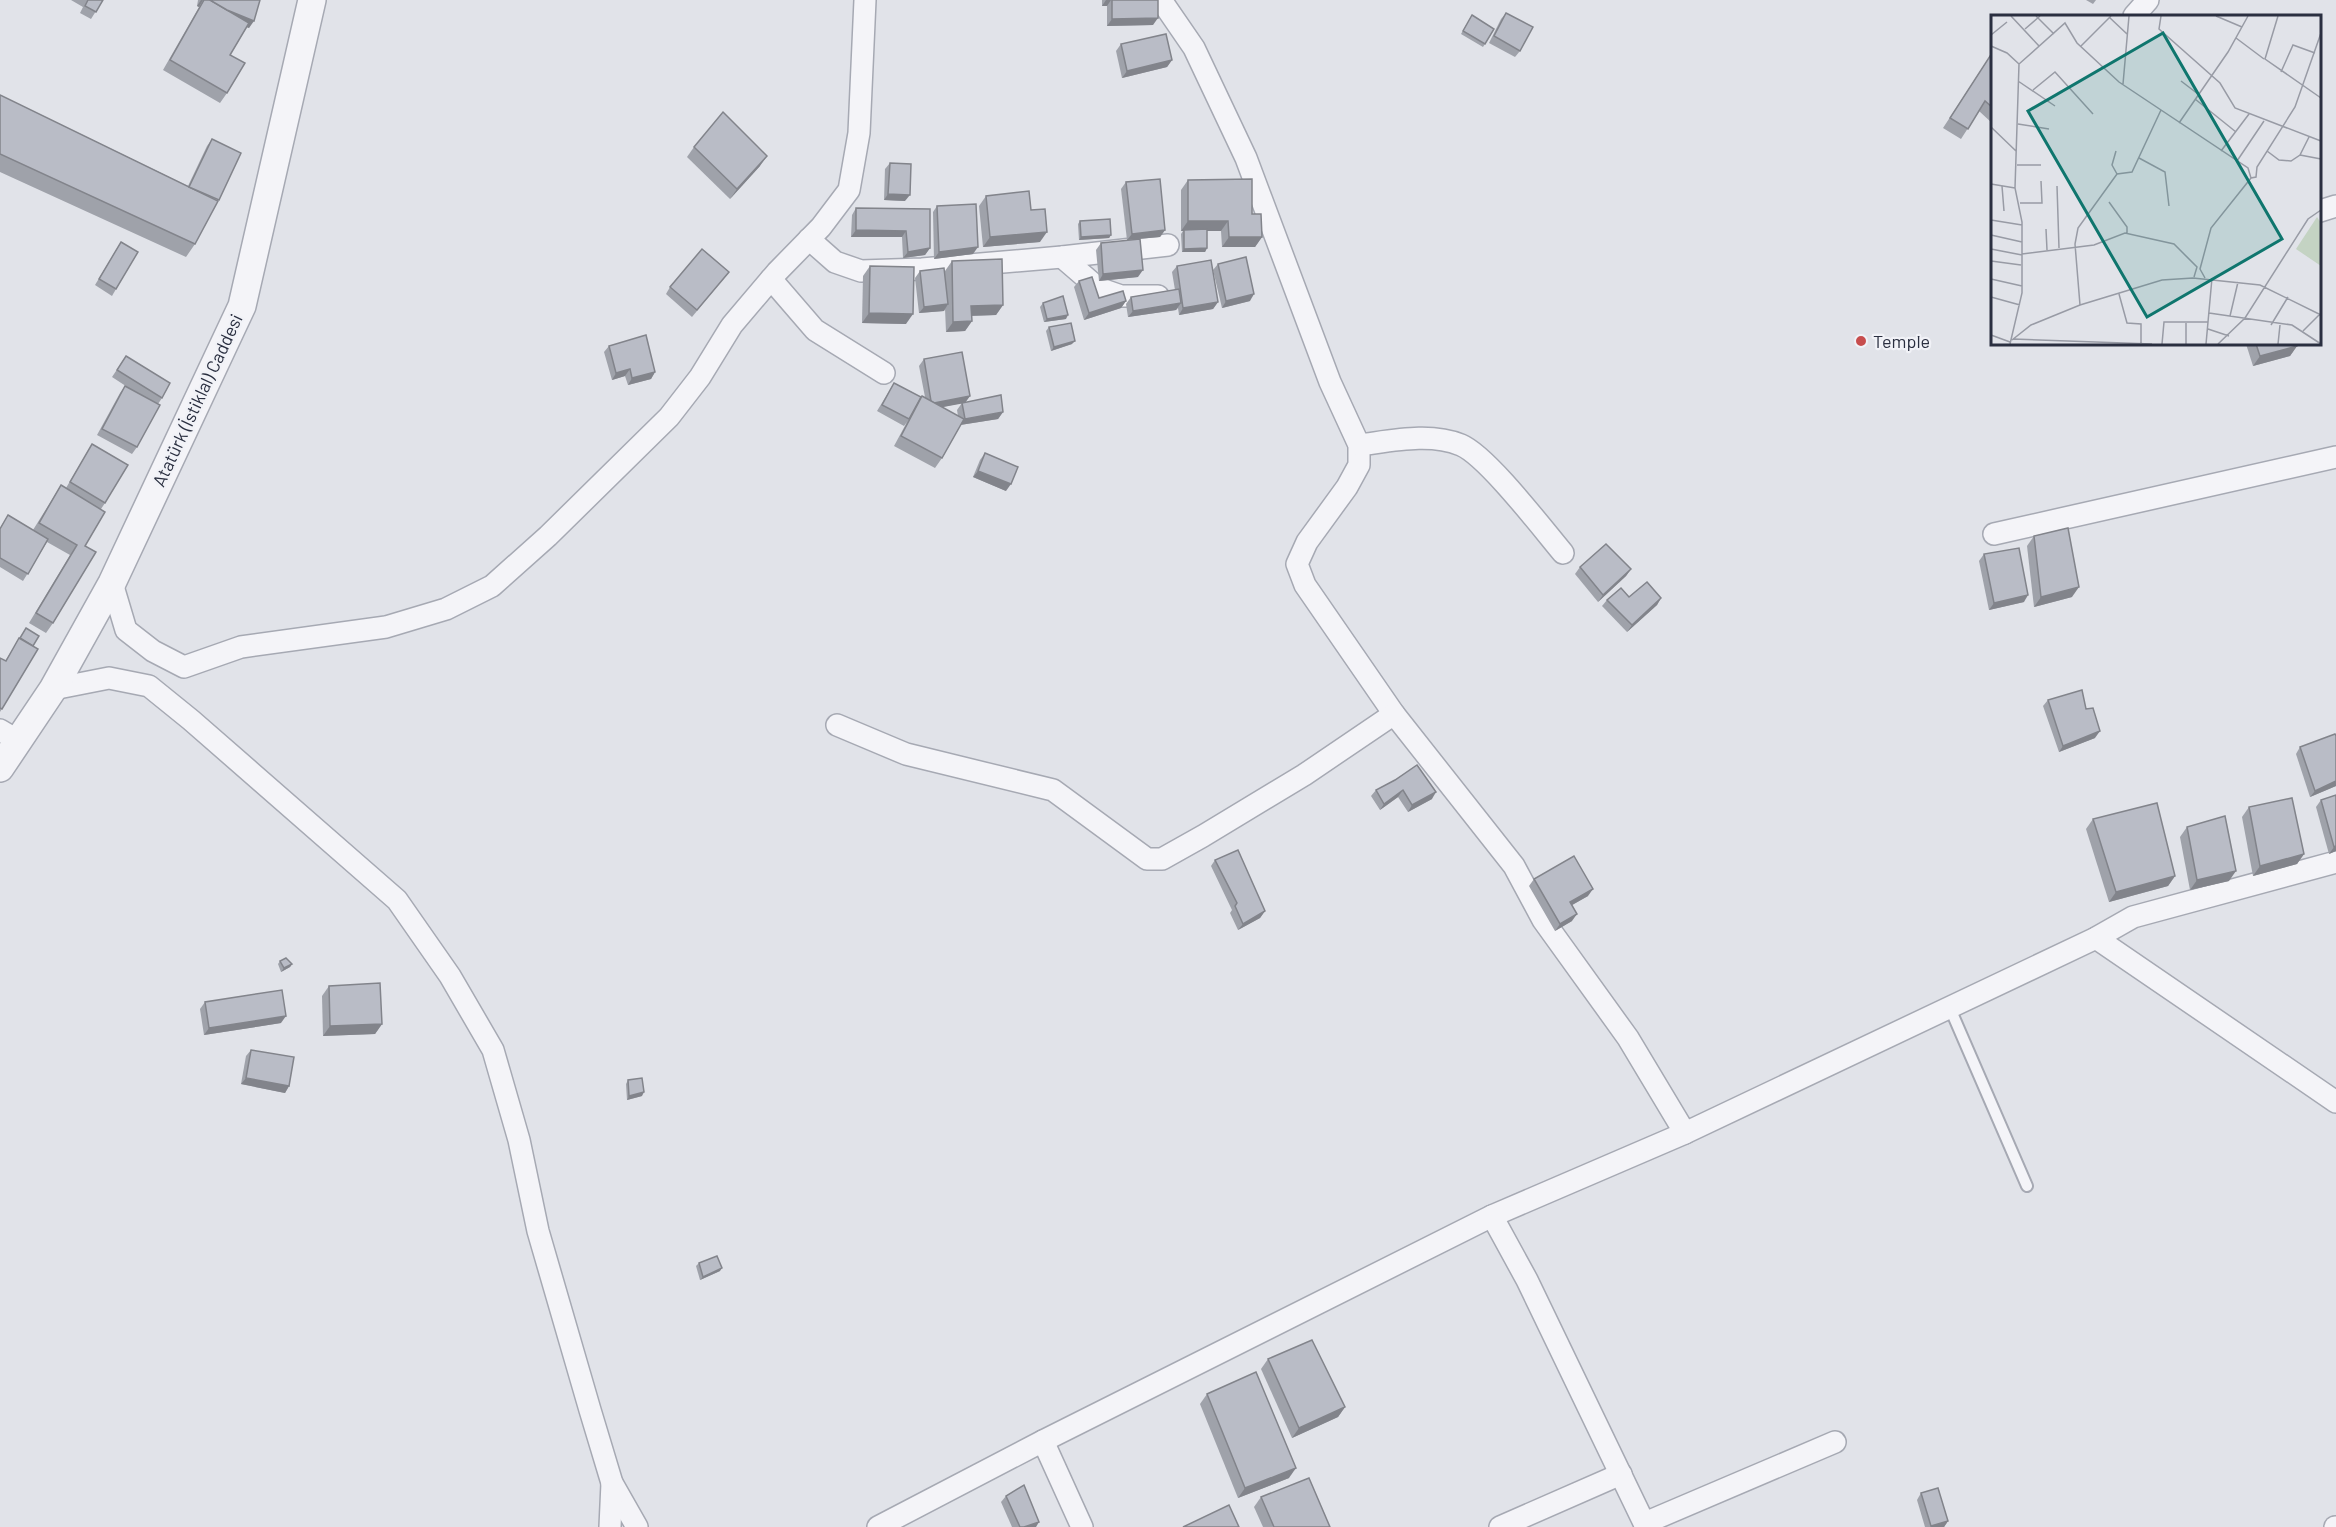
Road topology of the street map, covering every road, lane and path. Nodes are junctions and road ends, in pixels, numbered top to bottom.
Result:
1 (312, 0) edge
2 (865, 0) edge
3 (1161, 0) edge
4 (2148, 0) edge
5 (2135, 15) edge
6 (2336, 206) edge
7 (2321, 210) edge
8 (809, 239) junction
9 (1168, 245) dead end
10 (1062, 257) junction
11 (771, 279) junction
12 (1158, 296) edge
13 (884, 373) dead end
14 (1359, 445) junction
15 (2336, 458) edge
16 (1994, 534) dead end
17 (1563, 553) dead end
18 (112, 583) junction
19 (53, 688) junction
20 (1394, 714) junction
21 (837, 725) dead end
22 (9, 735) edge
23 (0, 768) edge
24 (2336, 862) edge
25 (2096, 938) junction
26 (1949, 1006) junction
27 (2336, 1102) edge
28 (1685, 1133) junction
29 (2026, 1186) dead end
30 (1492, 1216) junction
31 (1043, 1441) junction
32 (1835, 1442) dead end
33 (1621, 1474) junction
34 (612, 1483) junction
35 (1646, 1525) edge
36 (881, 1526) edge
37 (610, 1527) edge
38 (637, 1527) edge
39 (1082, 1527) edge
40 (1500, 1527) edge

1 - 18 street, Atatürk (İstiklal) Caddesi
2 - 8 street
3 - 14 street
4 - 5 street
6 - 7 street
8 - 10 street
8 - 11 street
9 - 10 street
10 - 12 street
11 - 13 street
11 - 18 street
14 - 17 street
14 - 20 street
15 - 16 street
18 - 19 street, Atatürk (İstiklal) Caddesi
19 - 22 street, Atatürk (İstiklal) Caddesi
19 - 34 street
20 - 21 street
20 - 28 street
22 - 23 street, Atatürk (İstiklal) Caddesi
24 - 25 street
25 - 26 street
25 - 27 street
26 - 28 street
26 - 29 lane
28 - 30 street
30 - 31 street
30 - 33 street
31 - 36 street
31 - 39 street
32 - 35 street
33 - 35 street
33 - 40 street
34 - 37 street
34 - 38 street

